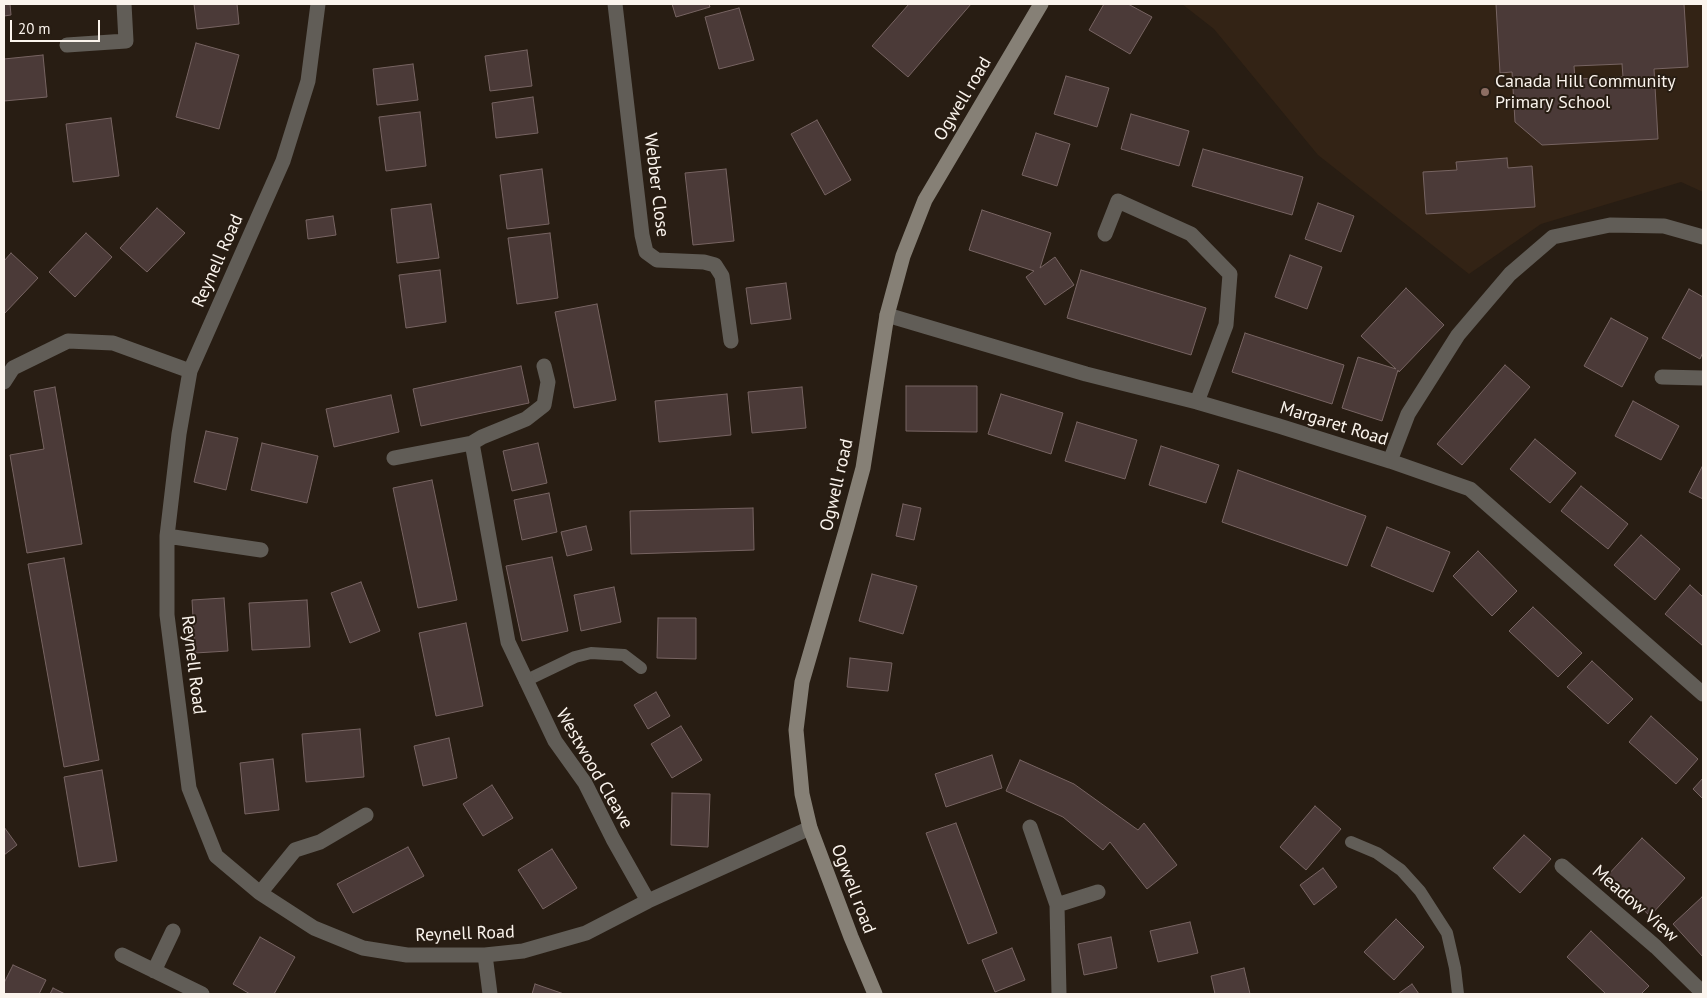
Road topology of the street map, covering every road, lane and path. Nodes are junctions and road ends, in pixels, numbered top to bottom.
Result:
1 (124, 4) edge
2 (318, 4) edge
3 (615, 4) edge
4 (1041, 4) edge
5 (67, 45) dead end
6 (1105, 234) dead end
7 (1703, 237) edge
8 (887, 315) junction
9 (731, 341) dead end
10 (544, 366) dead end
11 (190, 371) junction
12 (1662, 377) dead end
13 (1703, 378) edge
14 (4, 382) edge
15 (1197, 402) junction
16 (472, 443) junction
17 (394, 458) dead end
18 (1390, 461) junction
19 (166, 536) junction
20 (262, 550) dead end
21 (641, 668) dead end
22 (525, 681) junction
23 (1703, 694) edge
24 (366, 815) dead end
25 (1030, 827) dead end
26 (810, 828) junction
27 (1351, 842) dead end
28 (1562, 866) dead end
29 (1098, 892) dead end
30 (260, 893) junction
31 (648, 901) junction
32 (1057, 905) junction
33 (173, 931) dead end
34 (122, 955) dead end
35 (485, 955) junction
36 (154, 971) junction
37 (1703, 993) edge
38 (202, 994) edge
39 (490, 994) edge
40 (875, 994) edge
41 (1059, 994) edge
42 (1458, 994) edge

1 - 5 street
2 - 11 street, Reynell Road
3 - 9 street, Webber Close
4 - 8 street, Ogwell road
6 - 15 street
7 - 18 street
8 - 15 street, Margaret Road
8 - 26 street, Ogwell road
10 - 16 street
11 - 14 street
11 - 19 street, Reynell Road
12 - 13 street
15 - 18 street, Margaret Road
16 - 17 street
16 - 22 street, Westwood Cleave
18 - 23 street, Margaret Road
19 - 20 street
19 - 30 street, Reynell Road
21 - 22 lane
22 - 31 street, Westwood Cleave
24 - 30 street
25 - 32 street
26 - 31 street, Reynell Road
26 - 40 street, Ogwell road
27 - 42 lane
28 - 37 street, Meadow View
29 - 32 street
30 - 35 street, Reynell Road
31 - 35 street, Reynell Road
32 - 41 street
33 - 36 street
34 - 36 street
35 - 39 street
36 - 38 street

